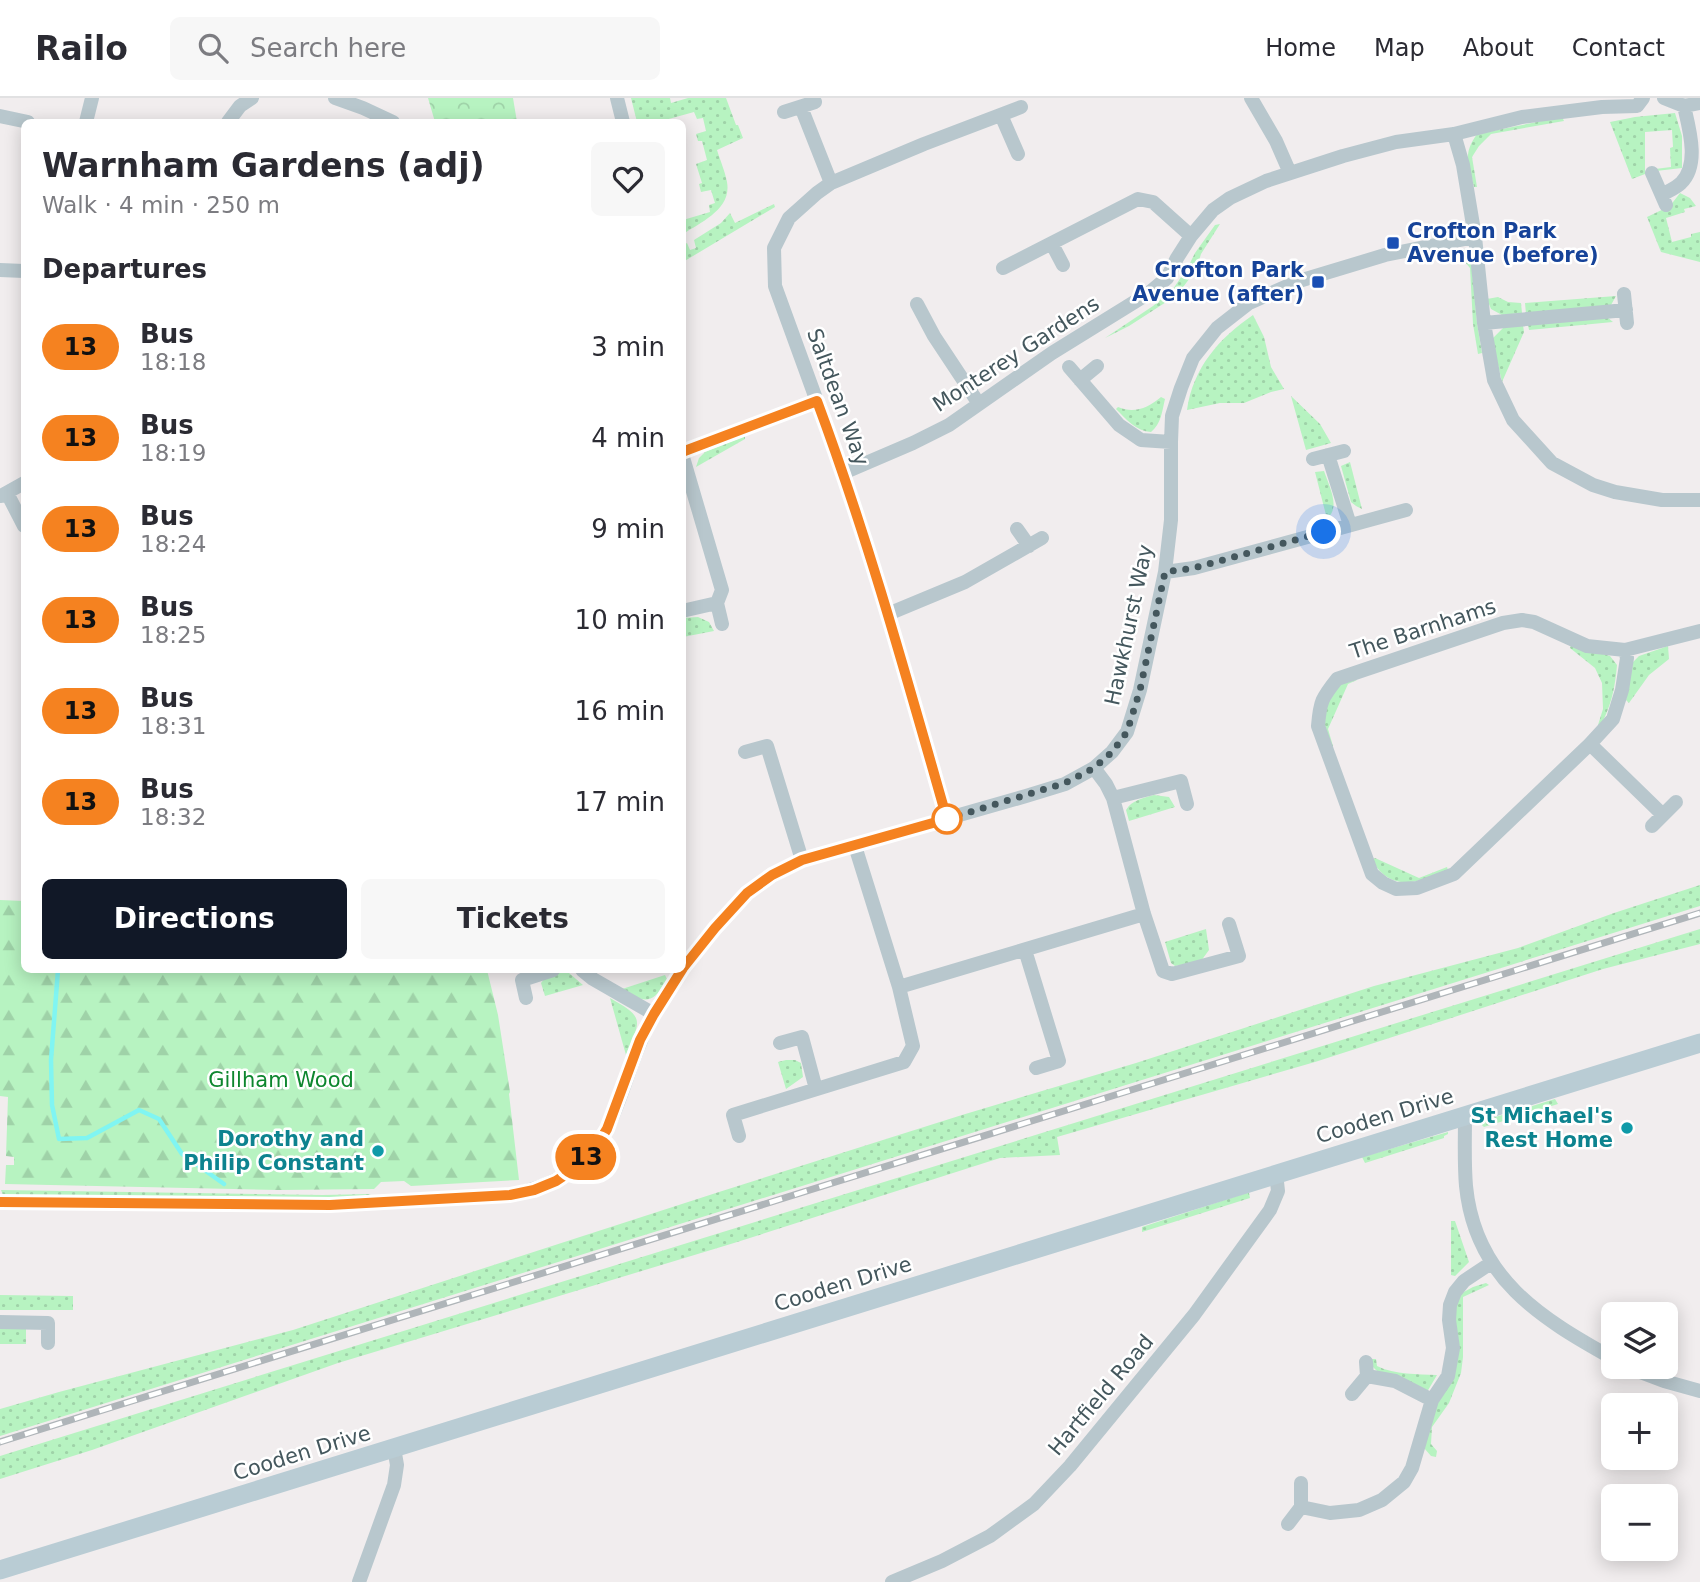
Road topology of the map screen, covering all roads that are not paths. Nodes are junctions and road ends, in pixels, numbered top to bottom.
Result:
1 (92, 98) edge
2 (252, 98) edge
3 (335, 98) edge
4 (617, 98) edge
5 (1251, 98) edge
6 (1643, 98) edge
7 (1664, 98) edge
8 (1700, 103) edge
9 (1684, 106) junction
10 (1021, 107) dead end
11 (784, 112) dead end
12 (1001, 114) junction
13 (0, 116) edge
14 (87, 119) edge
15 (230, 119) edge
16 (387, 119) edge
17 (622, 119) edge
18 (21, 121) edge
19 (1454, 134) junction
20 (1018, 154) dead end
21 (1290, 173) junction
22 (1652, 173) dead end
23 (831, 183) junction
24 (1191, 236) junction
25 (1475, 237) junction
26 (1052, 244) junction
27 (1063, 265) dead end
28 (1003, 268) dead end
29 (0, 270) edge
30 (21, 271) edge
31 (1624, 294) dead end
32 (917, 303) dead end
33 (940, 311) dead end
34 (925, 317) junction
35 (1484, 323) junction
36 (1097, 366) dead end
37 (1069, 367) dead end
38 (1080, 380) junction
39 (817, 401) junction
40 (979, 404) junction
41 (1171, 442) junction
42 (686, 451) edge
43 (1344, 451) dead end
44 (1328, 455) junction
45 (1313, 459) dead end
46 (686, 467) edge
47 (844, 473) junction
48 (21, 485) edge
49 (4, 495) edge
50 (1700, 500) edge
51 (1406, 510) dead end
52 (21, 521) edge
53 (1350, 525) junction
54 (1017, 529) dead end
55 (1042, 538) dead end
56 (1029, 546) junction
57 (1165, 572) junction
58 (717, 603) junction
59 (686, 610) edge
60 (888, 614) junction
61 (722, 624) dead end
62 (1700, 631) edge
63 (1625, 650) junction
64 (1590, 744) junction
65 (745, 752) dead end
66 (1094, 768) junction
67 (1113, 798) junction
68 (1676, 802) dead end
69 (1187, 804) dead end
70 (1663, 815) junction
71 (947, 819) junction
72 (1652, 827) dead end
73 (855, 846) junction
74 (802, 860) junction
75 (1144, 914) junction
76 (1229, 924) dead end
77 (1025, 950) junction
78 (686, 966) edge
79 (544, 973) edge
80 (586, 973) edge
81 (681, 973) edge
82 (899, 987) junction
83 (526, 998) dead end
84 (654, 1014) junction
85 (780, 1043) dead end
86 (1700, 1043) edge
87 (1036, 1068) dead end
88 (816, 1089) junction
89 (1465, 1116) junction
90 (739, 1136) dead end
91 (1276, 1173) junction
92 (0, 1202) edge
93 (1491, 1263) junction
94 (0, 1322) edge
95 (48, 1343) dead end
96 (1601, 1352) edge
97 (1659, 1379) edge
98 (1700, 1391) edge
99 (1352, 1394) dead end
100 (1432, 1401) junction
101 (394, 1448) junction
102 (1301, 1483) dead end
103 (1301, 1507) junction
104 (1288, 1524) dead end
105 (0, 1570) edge
106 (359, 1582) edge
107 (892, 1582) edge

1 - 14 street
2 - 15 street
3 - 16 street
4 - 17 street
5 - 21 street
6 - 19 street, Monterey Gardens
7 - 9 street
8 - 9 street
9 - 22 street
10 - 12 street, Saltdean Way
11 - 23 street
12 - 20 street
12 - 23 street, Saltdean Way
13 - 18 street
19 - 21 street, Monterey Gardens
19 - 25 street
21 - 24 street, Monterey Gardens
23 - 39 street, Saltdean Way
24 - 26 street
24 - 40 street, Monterey Gardens
25 - 35 street
25 - 41 street, Hawkhurst Way
26 - 27 street
26 - 28 street
29 - 30 street
31 - 35 street
32 - 34 street
33 - 34 street
34 - 40 street
35 - 50 street
36 - 38 street
37 - 38 street
38 - 41 street
39 - 42 street
39 - 47 street, Saltdean Way
40 - 47 street, Monterey Gardens
41 - 57 street, Hawkhurst Way
43 - 44 street
44 - 45 street
44 - 53 street
46 - 58 street
47 - 60 street, Saltdean Way
48 - 49 street
49 - 52 street
51 - 53 street
53 - 57 street
54 - 56 street
55 - 56 street
56 - 60 street
57 - 66 street, Hawkhurst Way
58 - 59 street
58 - 61 street
60 - 71 street, Saltdean Way
62 - 63 street, The Barnhams
63 - 64 street, The Barnhams
63 - 64 street, The Barnhams
64 - 70 street
65 - 74 street
66 - 67 street
66 - 71 street, Hawkhurst Way
67 - 69 street
67 - 75 street
68 - 70 street
70 - 72 street
71 - 73 street, Hawkhurst Way
73 - 74 street, Hawkhurst Way
73 - 82 street
74 - 78 street, Hawkhurst Way
75 - 76 street
75 - 77 street
77 - 82 street
77 - 87 street
79 - 83 street
80 - 84 street
81 - 84 street, Hawkhurst Way
82 - 88 street
84 - 92 street, Hawkhurst Way
85 - 88 street
86 - 89 main road, Cooden Drive
88 - 90 street
89 - 91 main road, Cooden Drive
89 - 93 street
91 - 101 main road, Cooden Drive
91 - 107 street, Hartfield Road
93 - 96 street
93 - 100 street
94 - 95 street
97 - 98 street
99 - 100 street
100 - 103 street
101 - 105 main road, Cooden Drive
101 - 106 street
102 - 103 street
103 - 104 street

